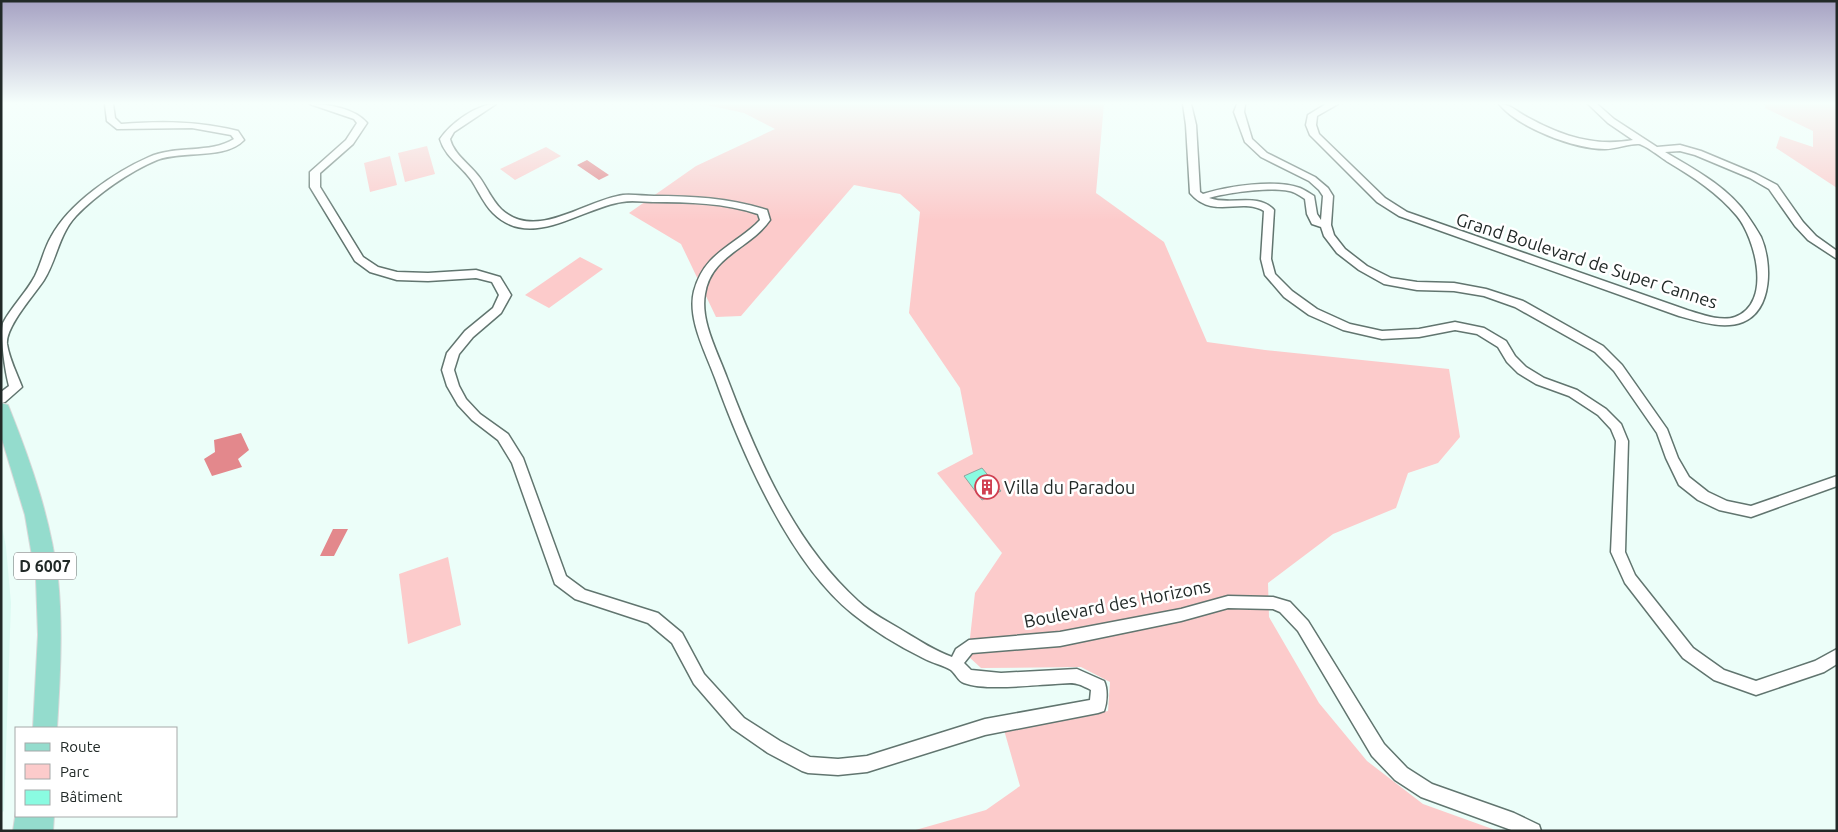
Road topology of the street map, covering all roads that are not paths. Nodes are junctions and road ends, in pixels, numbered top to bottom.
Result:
1 (234, 143) edge
2 (349, 143) edge
3 (446, 143) edge
4 (1193, 143) edge
5 (1251, 143) edge
6 (1322, 143) edge
7 (1585, 143) edge
8 (1633, 143) edge
9 (1642, 143) edge
10 (1654, 150) junction
11 (1200, 198) junction
12 (1326, 225) junction
13 (1837, 256) edge
14 (1, 344) edge
15 (1, 399) edge
16 (1, 410) edge
17 (1, 440) edge
18 (1837, 481) edge
19 (1837, 656) edge
20 (956, 665) junction
21 (32, 727) edge
22 (45, 727) edge
23 (26, 817) edge
24 (41, 817) edge
25 (26, 831) edge
26 (40, 831) edge
27 (1533, 831) edge

1 - 14 street
2 - 20 street
3 - 20 street
4 - 11 street
5 - 12 street
6 - 10 street, Grand Boulevard de Super Cannes
7 - 8 street
9 - 10 street, Grand Boulevard de Super Cannes
10 - 13 street
11 - 12 street
11 - 19 street
12 - 18 street
14 - 15 street
16 - 22 main road, D 6007
17 - 21 main road, D 6007
20 - 27 street, Boulevard des Horizons
23 - 25 main road
24 - 26 main road

